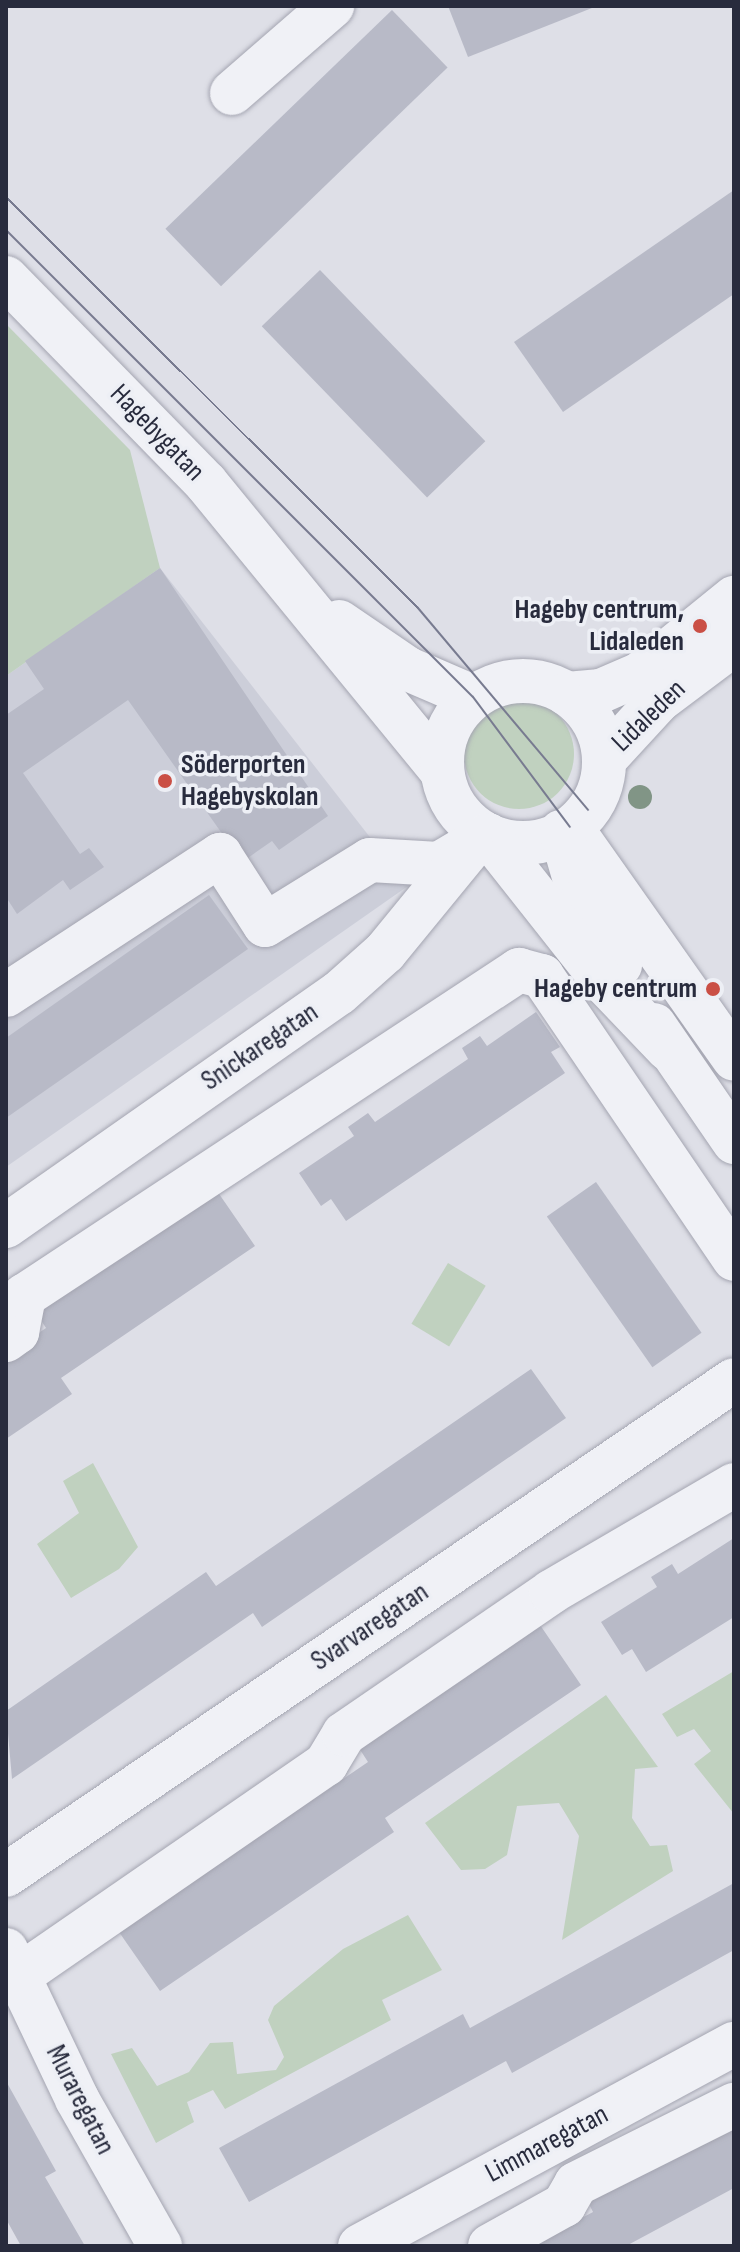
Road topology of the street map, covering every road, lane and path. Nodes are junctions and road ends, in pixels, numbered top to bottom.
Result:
1 (332, 6) edge
2 (232, 93) dead end
3 (6, 278) edge
4 (301, 595) junction
5 (734, 598) edge
6 (734, 644) edge
7 (567, 694) junction
8 (473, 697) junction
9 (604, 760) junction
10 (442, 771) junction
11 (573, 823) junction
12 (481, 837) junction
13 (6, 995) edge
14 (734, 1019) edge
15 (668, 1049) junction
16 (734, 1059) edge
17 (734, 1142) edge
18 (6, 1226) edge
19 (734, 1259) edge
20 (6, 1340) edge
21 (734, 1380) edge
22 (734, 1485) edge
23 (6, 1875) edge
24 (13, 1963) edge
25 (734, 2044) edge
26 (734, 2105) edge
27 (160, 2246) edge
28 (360, 2246) edge
29 (490, 2246) edge

1 - 2 street
3 - 4 street, Hagebygatan
4 - 8 street, Hagebygatan
4 - 10 street, Hagebygatan
5 - 7 street, Lidaleden
6 - 9 street, Lidaleden
7 - 8 street
7 - 9 street
8 - 10 street
9 - 11 street
10 - 12 street
11 - 12 street
11 - 14 street
11 - 15 street
11 - 16 street
12 - 13 street
12 - 15 street
12 - 18 street, Snickaregatan
15 - 17 street
19 - 20 street
21 - 23 street, Svarvaregatan
22 - 24 street
24 - 27 street, Muraregatan
25 - 28 street, Limmaregatan
26 - 29 street

